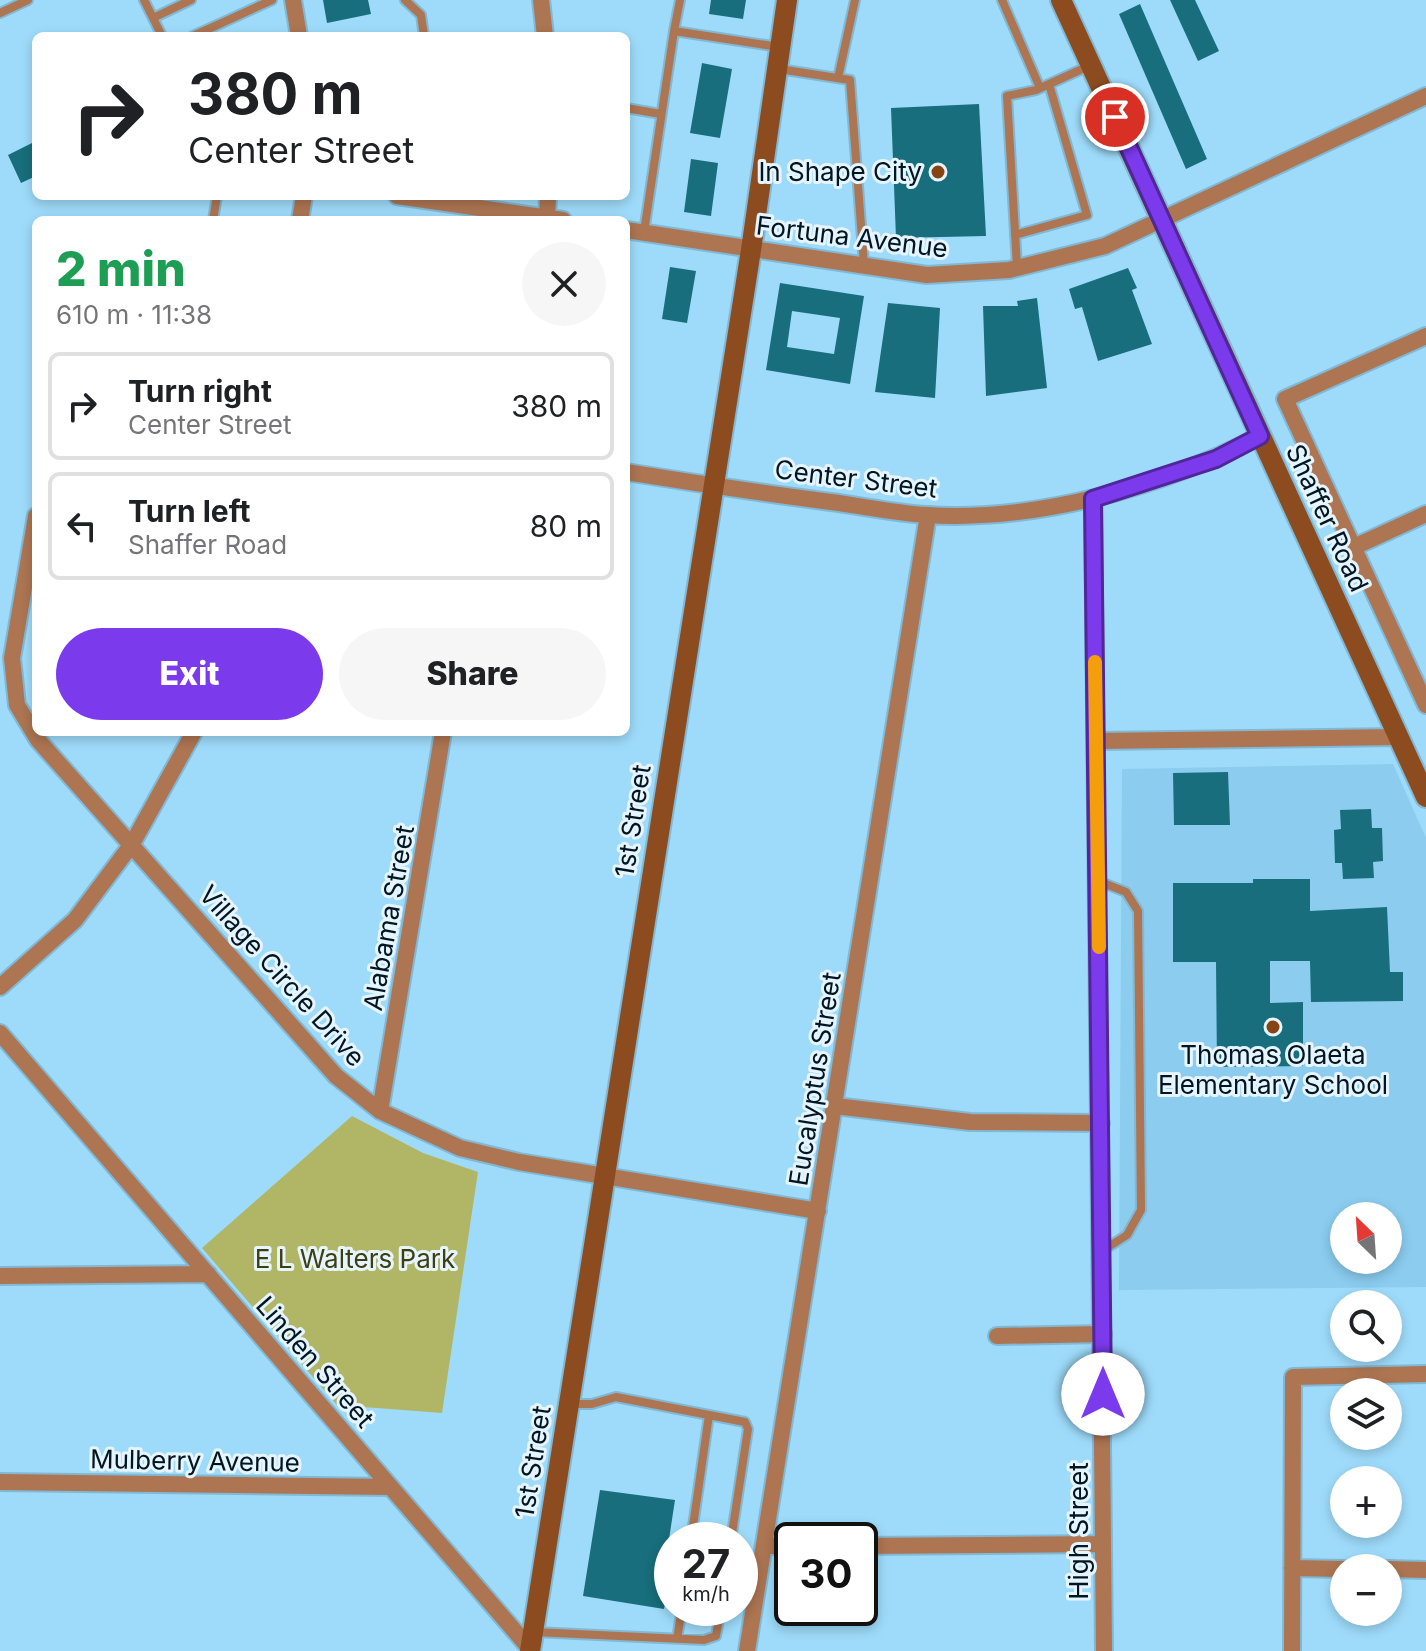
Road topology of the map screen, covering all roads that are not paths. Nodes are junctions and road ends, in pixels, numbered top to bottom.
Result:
1 (28, 0) edge
2 (144, 0) edge
3 (191, 0) edge
4 (272, 0) edge
5 (293, 0) edge
6 (405, 0) edge
7 (541, 0) edge
8 (680, 0) edge
9 (787, 0) edge
10 (855, 0) edge
11 (1002, 0) edge
12 (1063, 1) edge
13 (0, 13) edge
14 (153, 18) junction
15 (674, 31) junction
16 (160, 32) edge
17 (202, 32) edge
18 (298, 32) edge
19 (423, 32) edge
20 (545, 32) edge
21 (780, 47) junction
22 (1091, 65) junction
23 (777, 68) junction
24 (838, 78) junction
25 (1044, 86) junction
26 (1426, 96) edge
27 (630, 109) edge
28 (661, 114) junction
29 (435, 200) edge
30 (536, 216) edge
31 (1162, 220) junction
32 (630, 231) edge
33 (644, 233) junction
34 (1015, 235) junction
35 (751, 250) junction
36 (864, 266) junction
37 (1017, 268) junction
38 (1426, 336) edge
39 (1260, 436) junction
40 (630, 473) edge
41 (713, 486) junction
42 (1093, 499) junction
43 (1426, 514) edge
44 (928, 515) junction
45 (32, 540) edge
46 (1354, 547) junction
47 (1424, 697) edge
48 (32, 730) edge
49 (36, 736) edge
50 (192, 736) edge
51 (442, 736) edge
52 (1399, 737) junction
53 (1096, 741) junction
54 (1426, 797) edge
55 (132, 844) junction
56 (1098, 881) junction
57 (0, 987) edge
58 (0, 1033) edge
59 (835, 1106) junction
60 (380, 1111) junction
61 (1101, 1123) junction
62 (603, 1175) junction
63 (818, 1211) junction
64 (1102, 1251) junction
65 (208, 1274) junction
66 (0, 1276) edge
67 (1103, 1334) junction
68 (997, 1336) dead end
69 (1426, 1374) edge
70 (568, 1404) junction
71 (709, 1415) junction
72 (0, 1482) edge
73 (390, 1487) junction
74 (694, 1522) edge
75 (734, 1522) edge
76 (1103, 1544) junction
77 (764, 1546) junction
78 (774, 1546) edge
79 (878, 1546) edge
80 (1292, 1568) junction
81 (1330, 1569) edge
82 (1402, 1569) edge
83 (1426, 1570) edge
84 (679, 1626) edge
85 (718, 1626) edge
86 (677, 1639) junction
87 (531, 1644) edge
88 (747, 1651) edge
89 (1104, 1651) edge
90 (1292, 1651) edge

1 - 13 lane
2 - 14 lane
3 - 14 lane
4 - 17 lane
5 - 18 street
6 - 19 lane
7 - 20 street
8 - 15 lane
9 - 21 street, 1st Street
10 - 24 lane
11 - 25 lane
12 - 22 street, Shaffer Road
14 - 16 lane
15 - 21 lane
15 - 28 lane
21 - 23 street, 1st Street
22 - 25 lane
22 - 31 street, Shaffer Road
23 - 24 lane
23 - 35 street, 1st Street
24 - 36 lane
25 - 34 lane
25 - 34 lane
26 - 31 street, Fortuna Avenue
27 - 28 lane
28 - 33 lane
29 - 30 street
31 - 37 street, Fortuna Avenue
31 - 39 street, Shaffer Road
32 - 33 street, Fortuna Avenue
33 - 35 street, Fortuna Avenue
34 - 37 lane
35 - 36 street, Fortuna Avenue
35 - 41 street, 1st Street
36 - 37 street, Fortuna Avenue
38 - 46 street, Shaffer Road
39 - 42 street, Center Street
39 - 52 street, Shaffer Road
40 - 41 street, Center Street
41 - 44 street, Center Street
41 - 62 street, 1st Street
42 - 44 street, Center Street
42 - 53 street, High Street
43 - 46 street
44 - 59 street, Eucalyptus Street
45 - 48 street, Village Circle Drive
46 - 47 street, Shaffer Road
49 - 55 street, Village Circle Drive
50 - 55 street
51 - 60 street, Alabama Street
52 - 53 street
52 - 54 street, Shaffer Road
53 - 56 street, High Street
55 - 57 street
55 - 60 street, Village Circle Drive
56 - 61 street, High Street
56 - 64 lane
58 - 65 street, Linden Street
59 - 61 street
59 - 63 street, Eucalyptus Street
60 - 62 street, Village Circle Drive
61 - 64 street, High Street
62 - 63 street, Village Circle Drive
62 - 70 street, 1st Street
63 - 77 street, Eucalyptus Street
64 - 67 street, High Street
65 - 66 street
65 - 73 street, Linden Street
67 - 68 street
67 - 76 street, High Street
69 - 80 street
70 - 71 lane
70 - 87 street, 1st Street
71 - 74 lane
71 - 75 lane
72 - 73 street, Mulberry Avenue
73 - 87 street, Linden Street
76 - 79 street
76 - 89 street, High Street
77 - 78 street
77 - 88 street, Eucalyptus Street
80 - 81 street
80 - 90 street
82 - 83 street
84 - 86 lane
85 - 86 lane
86 - 87 lane

